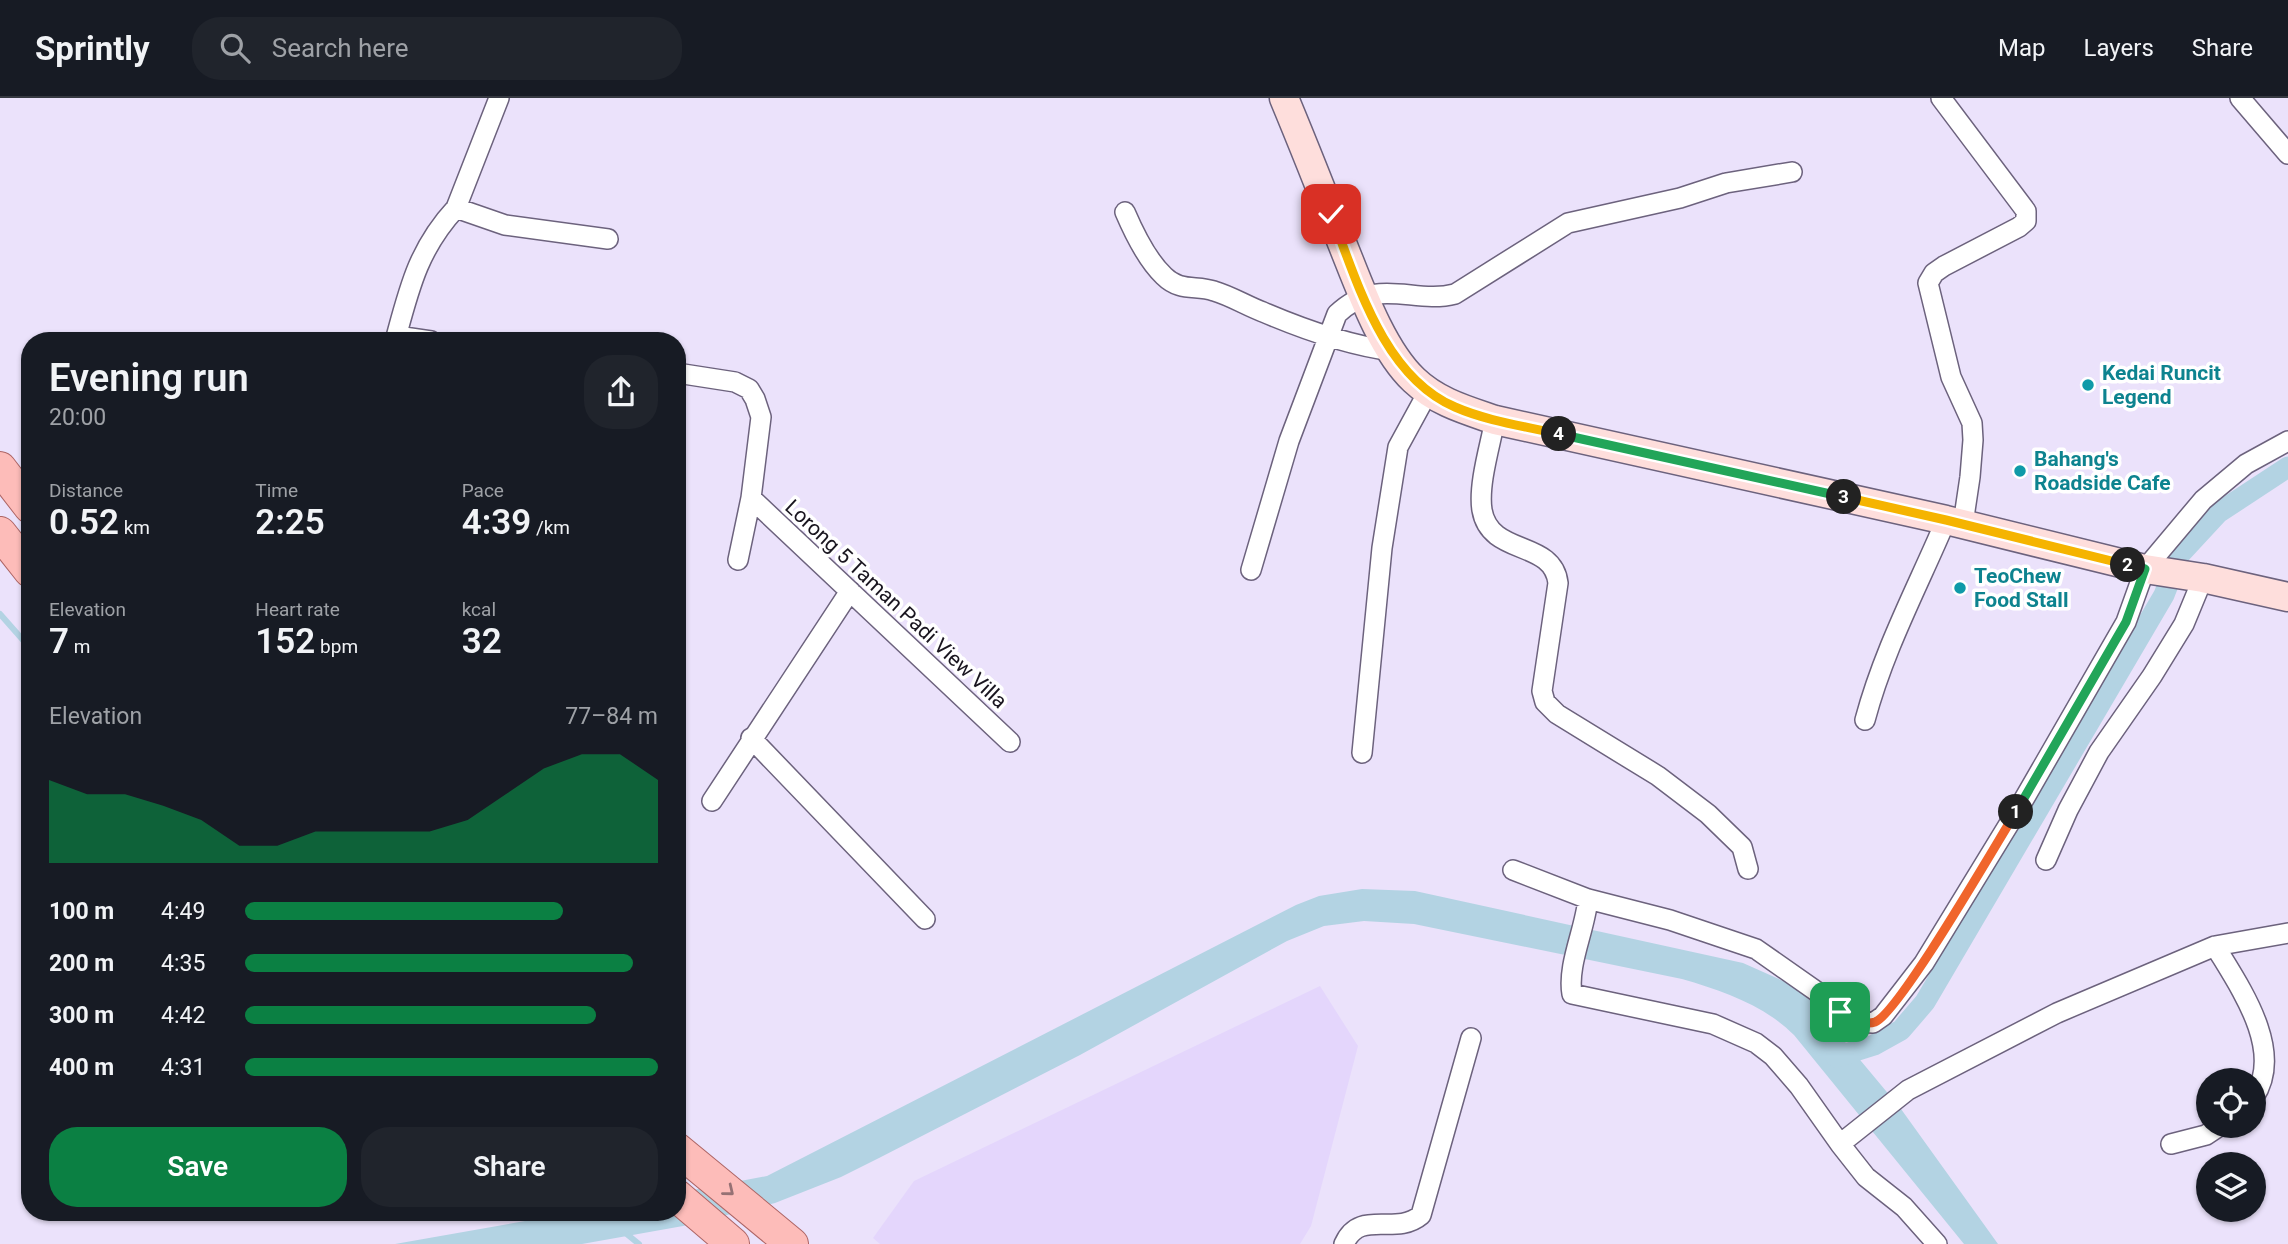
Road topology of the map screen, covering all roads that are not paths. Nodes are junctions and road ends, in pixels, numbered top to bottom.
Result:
1 (499, 98) edge
2 (1284, 98) edge
3 (1941, 98) edge
4 (2240, 98) edge
5 (2288, 154) edge
6 (1792, 172) dead end
7 (456, 208) junction
8 (1125, 212) dead end
9 (608, 239) dead end
10 (1364, 297) junction
11 (398, 332) edge
12 (1329, 337) junction
13 (1392, 351) junction
14 (686, 374) edge
15 (1428, 392) junction
16 (1495, 419) junction
17 (2288, 441) edge
18 (0, 468) edge
19 (21, 495) edge
20 (751, 498) junction
21 (1955, 522) junction
22 (0, 533) edge
23 (21, 560) edge
24 (738, 560) dead end
25 (1251, 570) dead end
26 (2154, 570) junction
27 (2199, 577) junction
28 (850, 591) junction
29 (2288, 597) edge
30 (1865, 720) dead end
31 (751, 738) junction
32 (1010, 742) dead end
33 (1362, 753) dead end
34 (712, 800) dead end
35 (2046, 860) dead end
36 (1748, 869) dead end
37 (1513, 870) dead end
38 (1588, 899) junction
39 (925, 919) dead end
40 (2288, 933) edge
41 (2215, 946) junction
42 (1471, 1038) dead end
43 (2263, 1068) edge
44 (2196, 1138) edge
45 (1848, 1139) junction
46 (2171, 1144) dead end
47 (688, 1158) edge
48 (686, 1204) edge
49 (727, 1238) edge
50 (792, 1244) edge
51 (1344, 1244) edge
52 (1937, 1244) edge

1 - 7 street
2 - 10 main road
3 - 21 street
4 - 5 street
6 - 10 street
7 - 9 street
7 - 11 street
8 - 12 street
10 - 12 street
10 - 13 main road
12 - 13 street
12 - 25 street
13 - 15 main road
14 - 20 street
15 - 16 main road
15 - 33 street
16 - 21 main road
16 - 36 street
17 - 26 street
18 - 19 main road
20 - 24 street
20 - 28 street, Lorong 5 Taman Padi View Villa
21 - 26 main road
21 - 30 street
22 - 23 main road
26 - 27 main road
26 - 38 street
27 - 29 main road
27 - 35 street
28 - 31 street
28 - 32 street, Lorong 5 Taman Padi View Villa
31 - 34 street
31 - 39 street
37 - 38 street
38 - 45 street
40 - 41 street
41 - 43 street
41 - 45 street
42 - 51 street
44 - 46 street
45 - 52 street
47 -> 50 main road
48 - 49 main road

